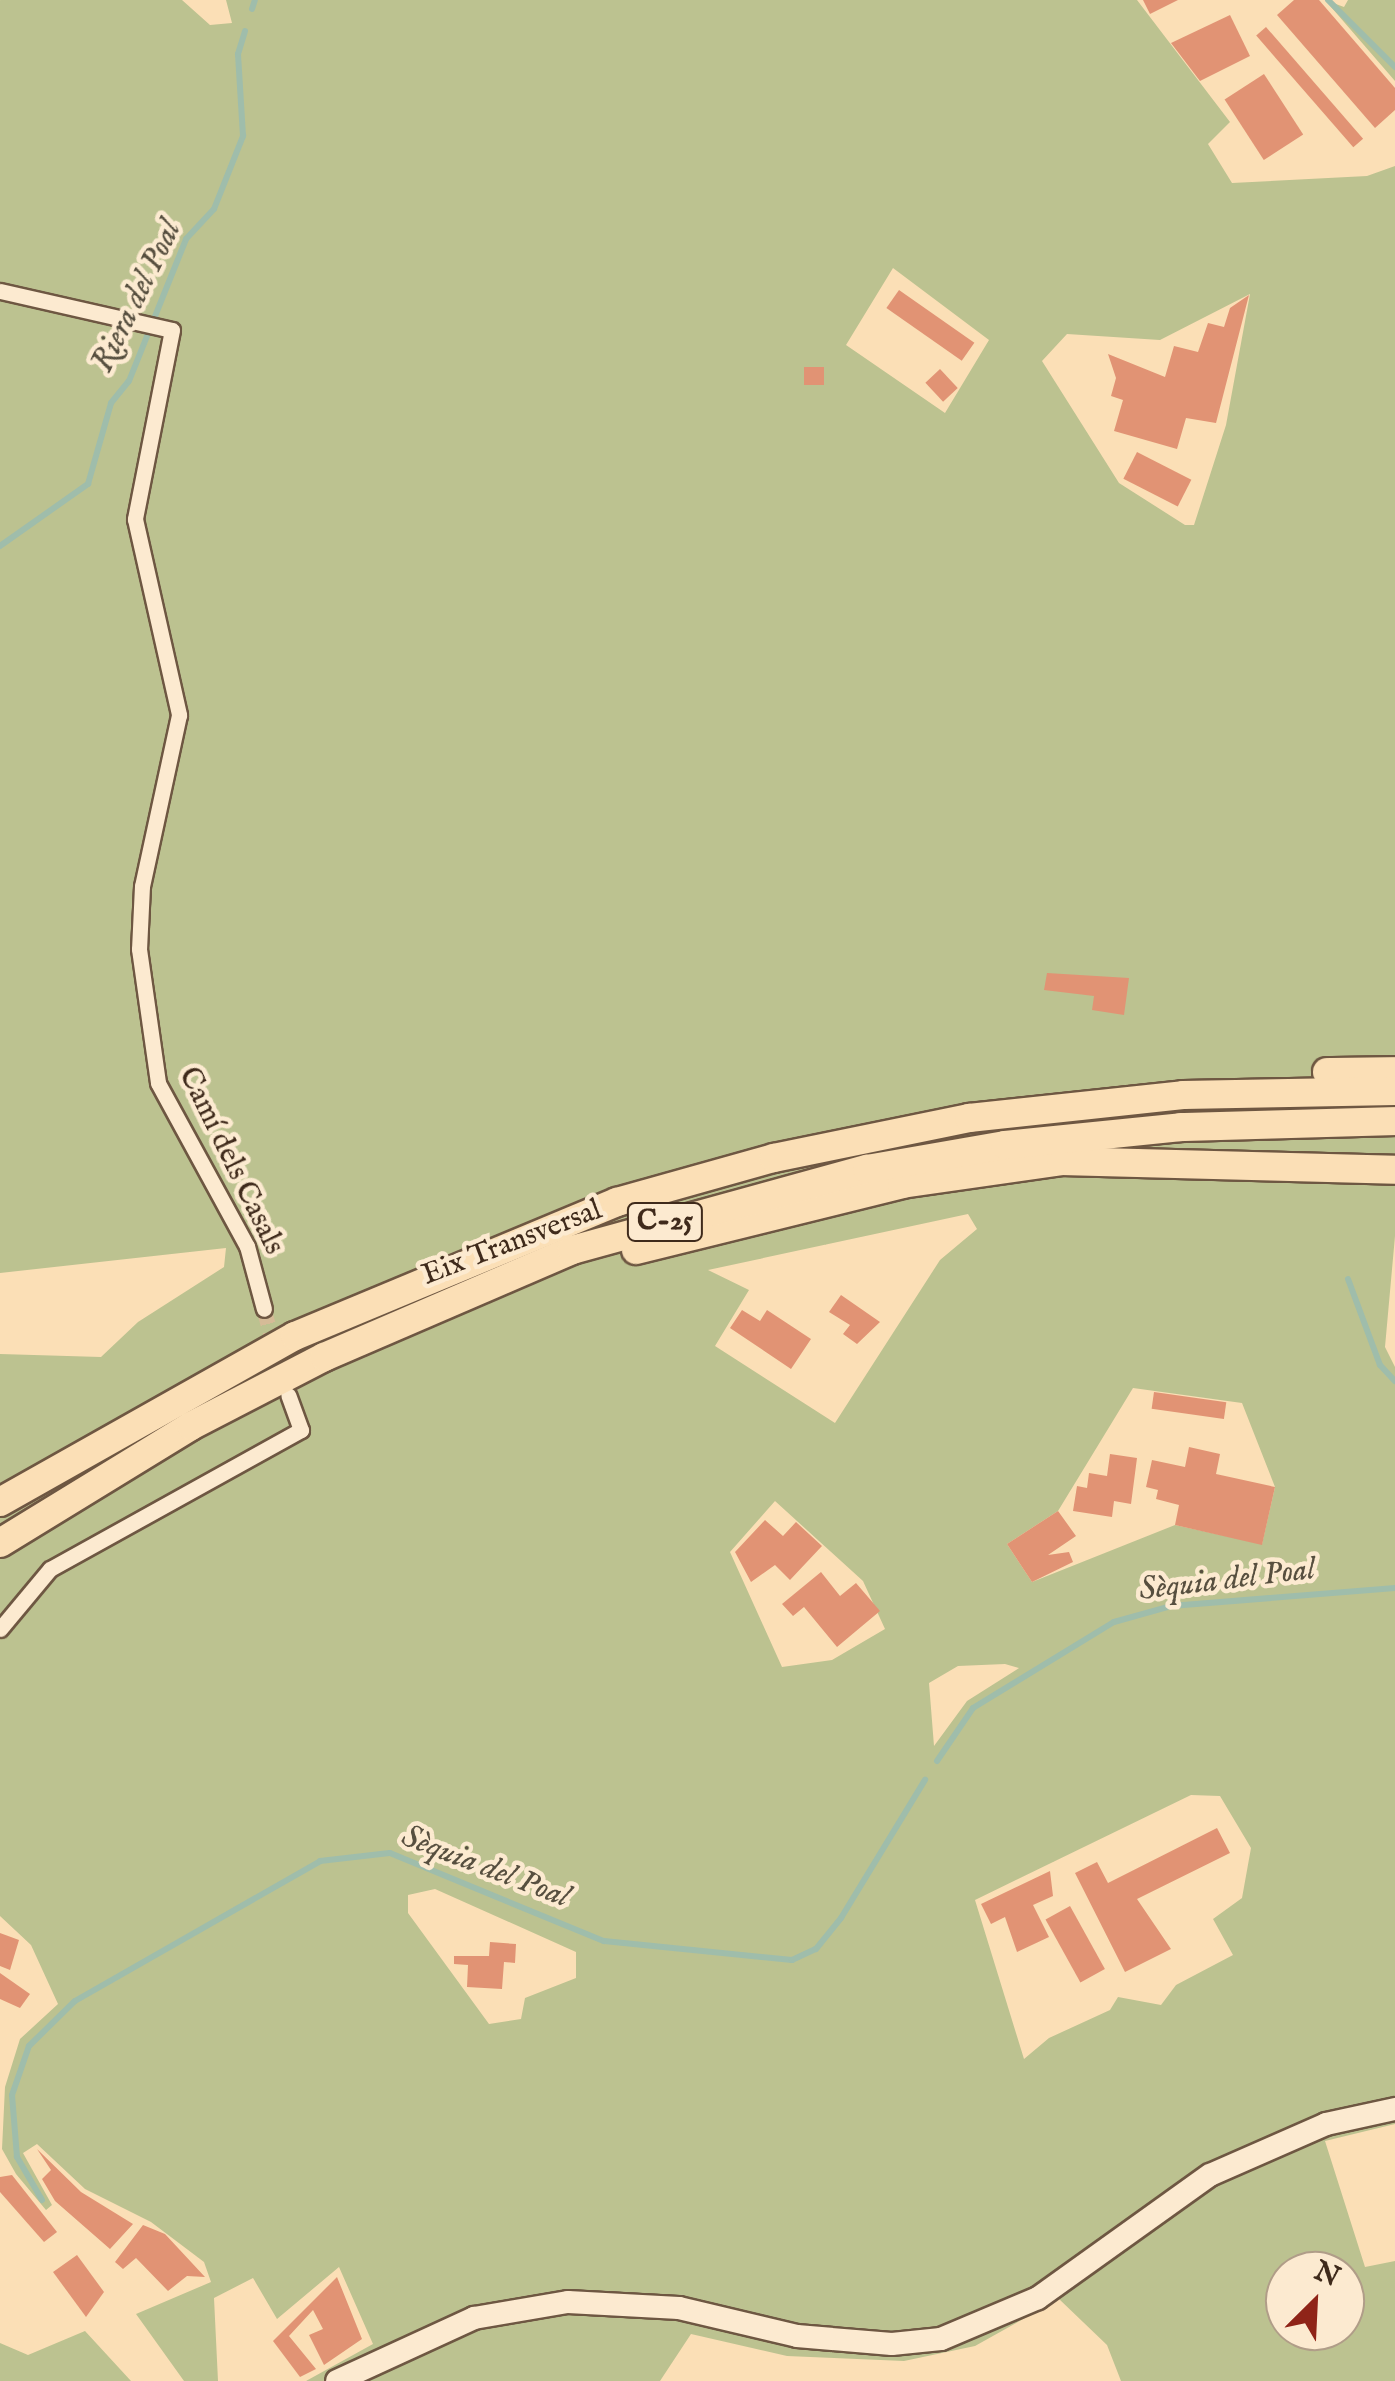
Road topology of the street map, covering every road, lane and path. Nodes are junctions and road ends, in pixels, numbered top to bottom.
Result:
1 (0, 291) edge
2 (1395, 1071) edge
3 (1395, 1091) edge
4 (1183, 1095) junction
5 (1395, 1121) edge
6 (1395, 1170) edge
7 (451, 1300) junction
8 (264, 1309) tunnel mouth
9 (288, 1395) tunnel mouth
10 (0, 1502) edge
11 (0, 1542) edge
12 (0, 1629) edge
13 (1395, 2109) edge
14 (337, 2381) edge

1 - 8 street, Camí dels Casals
2 - 4 highway
3 - 4 highway, Eix Transversal / C-25
4 - 10 highway, Eix Transversal / C-25
5 - 7 highway, Eix Transversal / C-25
6 - 7 highway
7 - 11 highway, Eix Transversal / C-25
9 - 12 street
13 - 14 street

